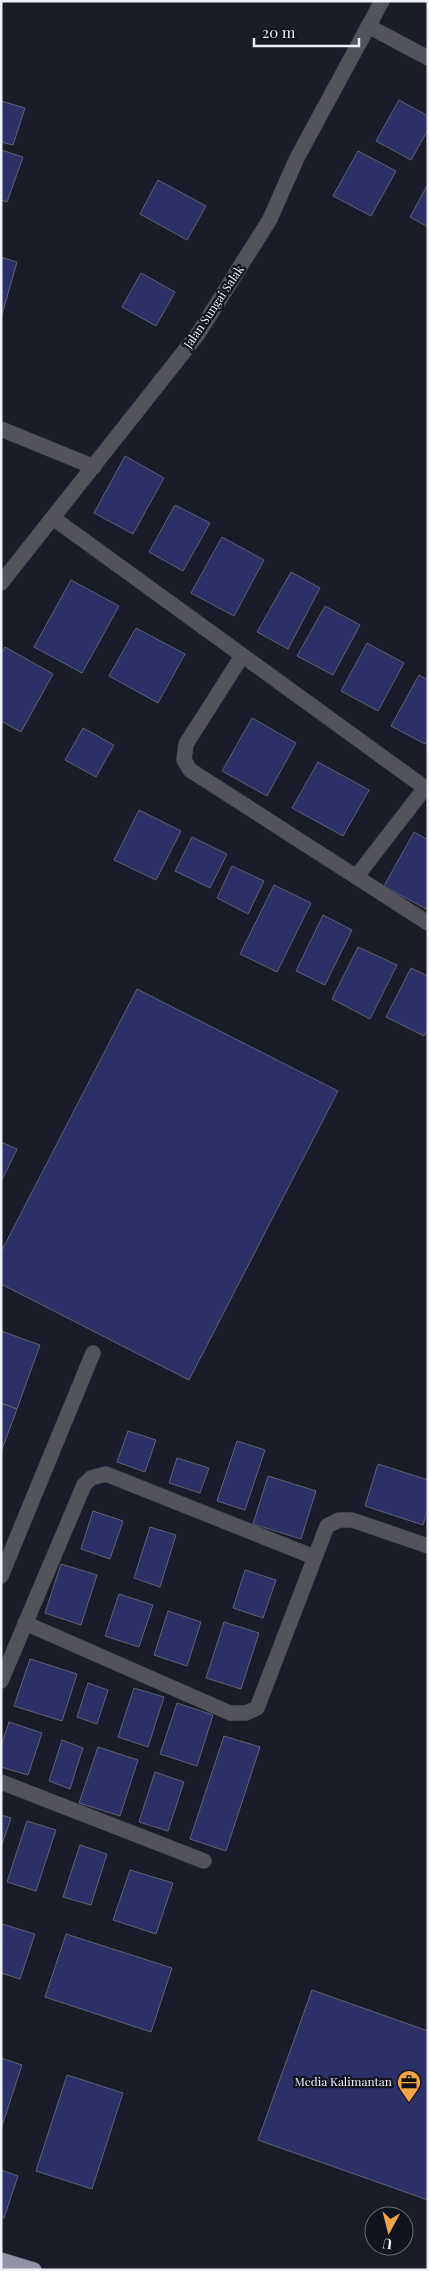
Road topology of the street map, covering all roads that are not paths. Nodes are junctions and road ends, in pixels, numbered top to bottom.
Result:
1 (382, 1) edge
2 (368, 26) junction
3 (428, 58) edge
4 (1, 429) edge
5 (94, 467) junction
6 (54, 518) junction
7 (1, 583) edge
8 (242, 656) junction
9 (426, 789) edge
10 (356, 877) junction
11 (428, 923) edge
12 (93, 1352) dead end
13 (428, 1546) edge
14 (314, 1557) junction
15 (1, 1576) edge
16 (25, 1623) junction
17 (1, 1681) edge
18 (1, 1782) edge
19 (204, 1861) dead end
20 (1, 2260) edge
21 (34, 2270) edge

1 - 2 street, Jalan Sungai Salak
2 - 3 street
2 - 5 street, Jalan Sungai Salak
4 - 5 street
5 - 6 street, Jalan Sungai Salak
6 - 7 street, Jalan Sungai Salak
6 - 8 street
8 - 9 street
8 - 10 street
9 - 10 street
10 - 11 street
12 - 15 street
13 - 14 street
14 - 16 street
14 - 16 street
16 - 17 street
18 - 19 street
20 - 21 highway

